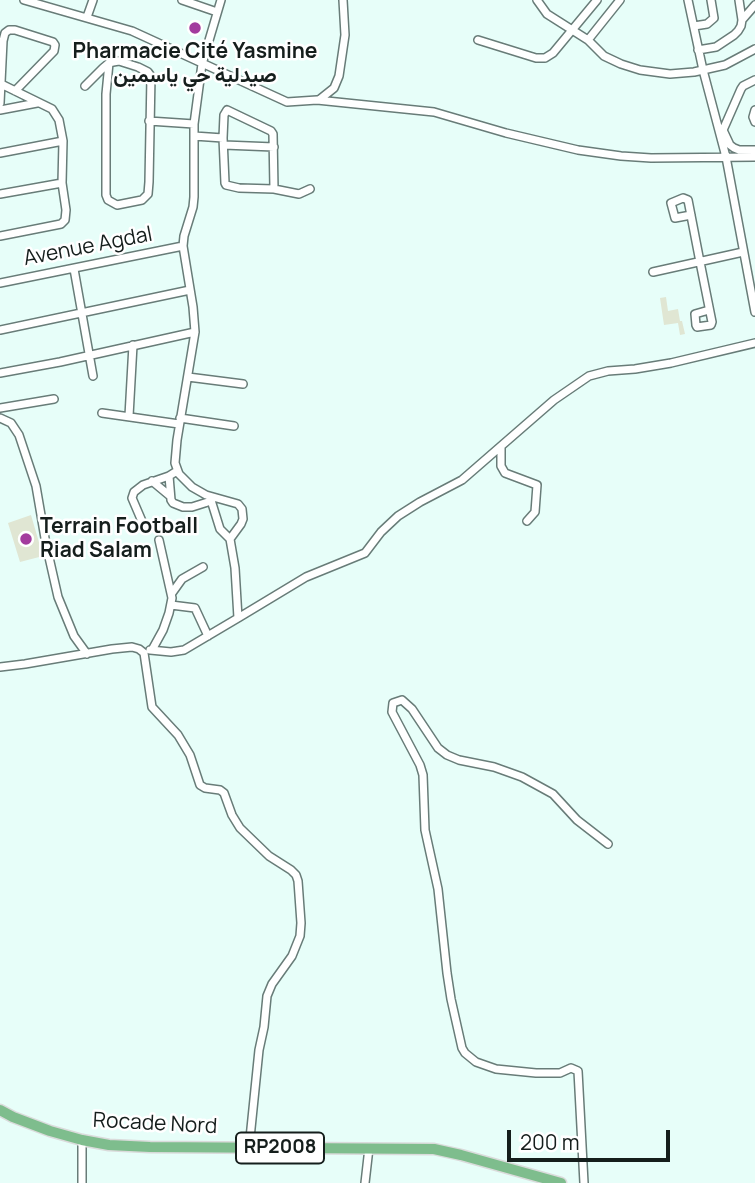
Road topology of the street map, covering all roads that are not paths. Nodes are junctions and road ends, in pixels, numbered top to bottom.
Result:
1 (24, 0) edge
2 (93, 0) edge
3 (221, 0) edge
4 (343, 0) edge
5 (537, 0) edge
6 (597, 0) edge
7 (620, 0) edge
8 (688, 0) edge
9 (711, 0) edge
10 (739, 0) edge
11 (187, 1) edge
12 (755, 5) edge
13 (217, 12) junction
14 (87, 17) junction
15 (742, 20) junction
16 (694, 26) junction
17 (573, 30) junction
18 (478, 40) dead end
19 (588, 40) junction
20 (698, 50) junction
21 (755, 50) edge
22 (109, 63) junction
23 (202, 64) junction
24 (703, 70) junction
25 (755, 80) edge
26 (1, 84) edge
27 (85, 86) dead end
28 (15, 91) junction
29 (319, 100) junction
30 (0, 103) edge
31 (39, 103) junction
32 (0, 110) edge
33 (755, 110) edge
34 (149, 121) junction
35 (755, 122) edge
36 (194, 124) junction
37 (194, 136) junction
38 (63, 141) junction
39 (223, 141) junction
40 (274, 147) junction
41 (755, 150) edge
42 (0, 153) edge
43 (726, 156) junction
44 (755, 157) edge
45 (62, 183) junction
46 (274, 189) junction
47 (310, 189) dead end
48 (0, 194) edge
49 (691, 215) dead end
50 (0, 236) edge
51 (183, 246) junction
52 (743, 252) junction
53 (701, 261) junction
54 (74, 269) junction
55 (653, 272) dead end
56 (0, 283) edge
57 (190, 290) junction
58 (709, 310) dead end
59 (755, 313) edge
60 (82, 314) junction
61 (0, 330) edge
62 (195, 332) junction
63 (755, 343) edge
64 (133, 345) junction
65 (89, 355) junction
66 (0, 373) edge
67 (93, 376) dead end
68 (188, 377) junction
69 (243, 384) dead end
70 (54, 399) dead end
71 (0, 408) edge
72 (102, 413) dead end
73 (129, 416) junction
74 (0, 418) edge
75 (180, 421) junction
76 (234, 426) dead end
77 (501, 447) junction
78 (177, 471) junction
79 (169, 477) junction
80 (152, 481) junction
81 (171, 496) junction
82 (211, 499) junction
83 (527, 521) dead end
84 (144, 526) dead end
85 (230, 539) junction
86 (159, 540) dead end
87 (203, 567) dead end
88 (172, 593) junction
89 (171, 605) junction
90 (238, 618) junction
91 (208, 636) junction
92 (139, 649) junction
93 (152, 650) junction
94 (87, 654) junction
95 (0, 667) edge
96 (608, 844) dead end
97 (0, 1110) edge
98 (82, 1140) junction
99 (249, 1147) junction
100 (369, 1148) junction
101 (82, 1183) edge
102 (365, 1183) edge
103 (561, 1183) edge
104 (584, 1183) edge

1 - 14 street
2 - 14 street
3 - 13 street
4 - 29 street
5 - 17 street
6 - 17 street
7 - 19 street
8 - 16 street
9 - 16 street
10 - 15 street
11 - 13 street
12 - 15 street
13 - 23 street
14 - 23 street
15 - 20 street
16 - 20 street
17 - 18 street
17 - 19 street
19 - 24 street
20 - 24 street
21 - 24 street
22 - 27 street
22 - 34 street
22 - 34 street
23 - 29 street
23 - 36 street
24 - 43 street
25 - 41 street
26 - 28 street
26 - 28 street
26 - 30 street
28 - 31 street
29 - 43 street
31 - 32 street
31 - 38 street
33 - 35 street
34 - 36 street
36 - 37 street
37 - 39 street
37 - 51 street
38 - 42 street
38 - 45 street
39 - 40 street
39 - 40 street
39 - 46 street
40 - 46 street
43 - 44 street
43 - 52 street
45 - 48 street
45 - 50 street
46 - 47 street
49 - 53 street
51 - 54 street, Avenue Agdal
51 - 57 street
52 - 53 street
52 - 59 street
53 - 55 street
53 - 58 street
54 - 56 street, Avenue Agdal
54 - 60 street
57 - 60 street
57 - 62 street
60 - 61 street
60 - 65 street
62 - 64 street
62 - 68 street
63 - 77 street
64 - 65 street
64 - 73 street
65 - 66 street
65 - 67 street
68 - 69 street
68 - 75 street
70 - 71 street
72 - 73 street
73 - 75 street
74 - 94 street
75 - 76 street
75 - 78 street
77 - 83 street
77 - 90 street
78 - 79 street
78 - 82 street
79 - 80 street
79 - 81 street
80 - 81 street
80 - 84 street
81 - 82 street
82 - 85 street
82 - 85 street
85 - 90 street
86 - 88 street
87 - 88 street
88 - 89 street
89 - 91 street
89 - 93 street
90 - 91 street
91 - 93 street
92 - 93 street
92 - 94 street
92 - 99 street
94 - 95 street
96 - 104 street
97 - 98 highway, Rocade Nord / RP2008
98 - 99 highway, Rocade Nord / RP2008
98 - 101 street
99 - 100 highway, Rocade Nord / RP2008
100 - 102 street
100 - 103 highway, Rocade Nord / RP2008

